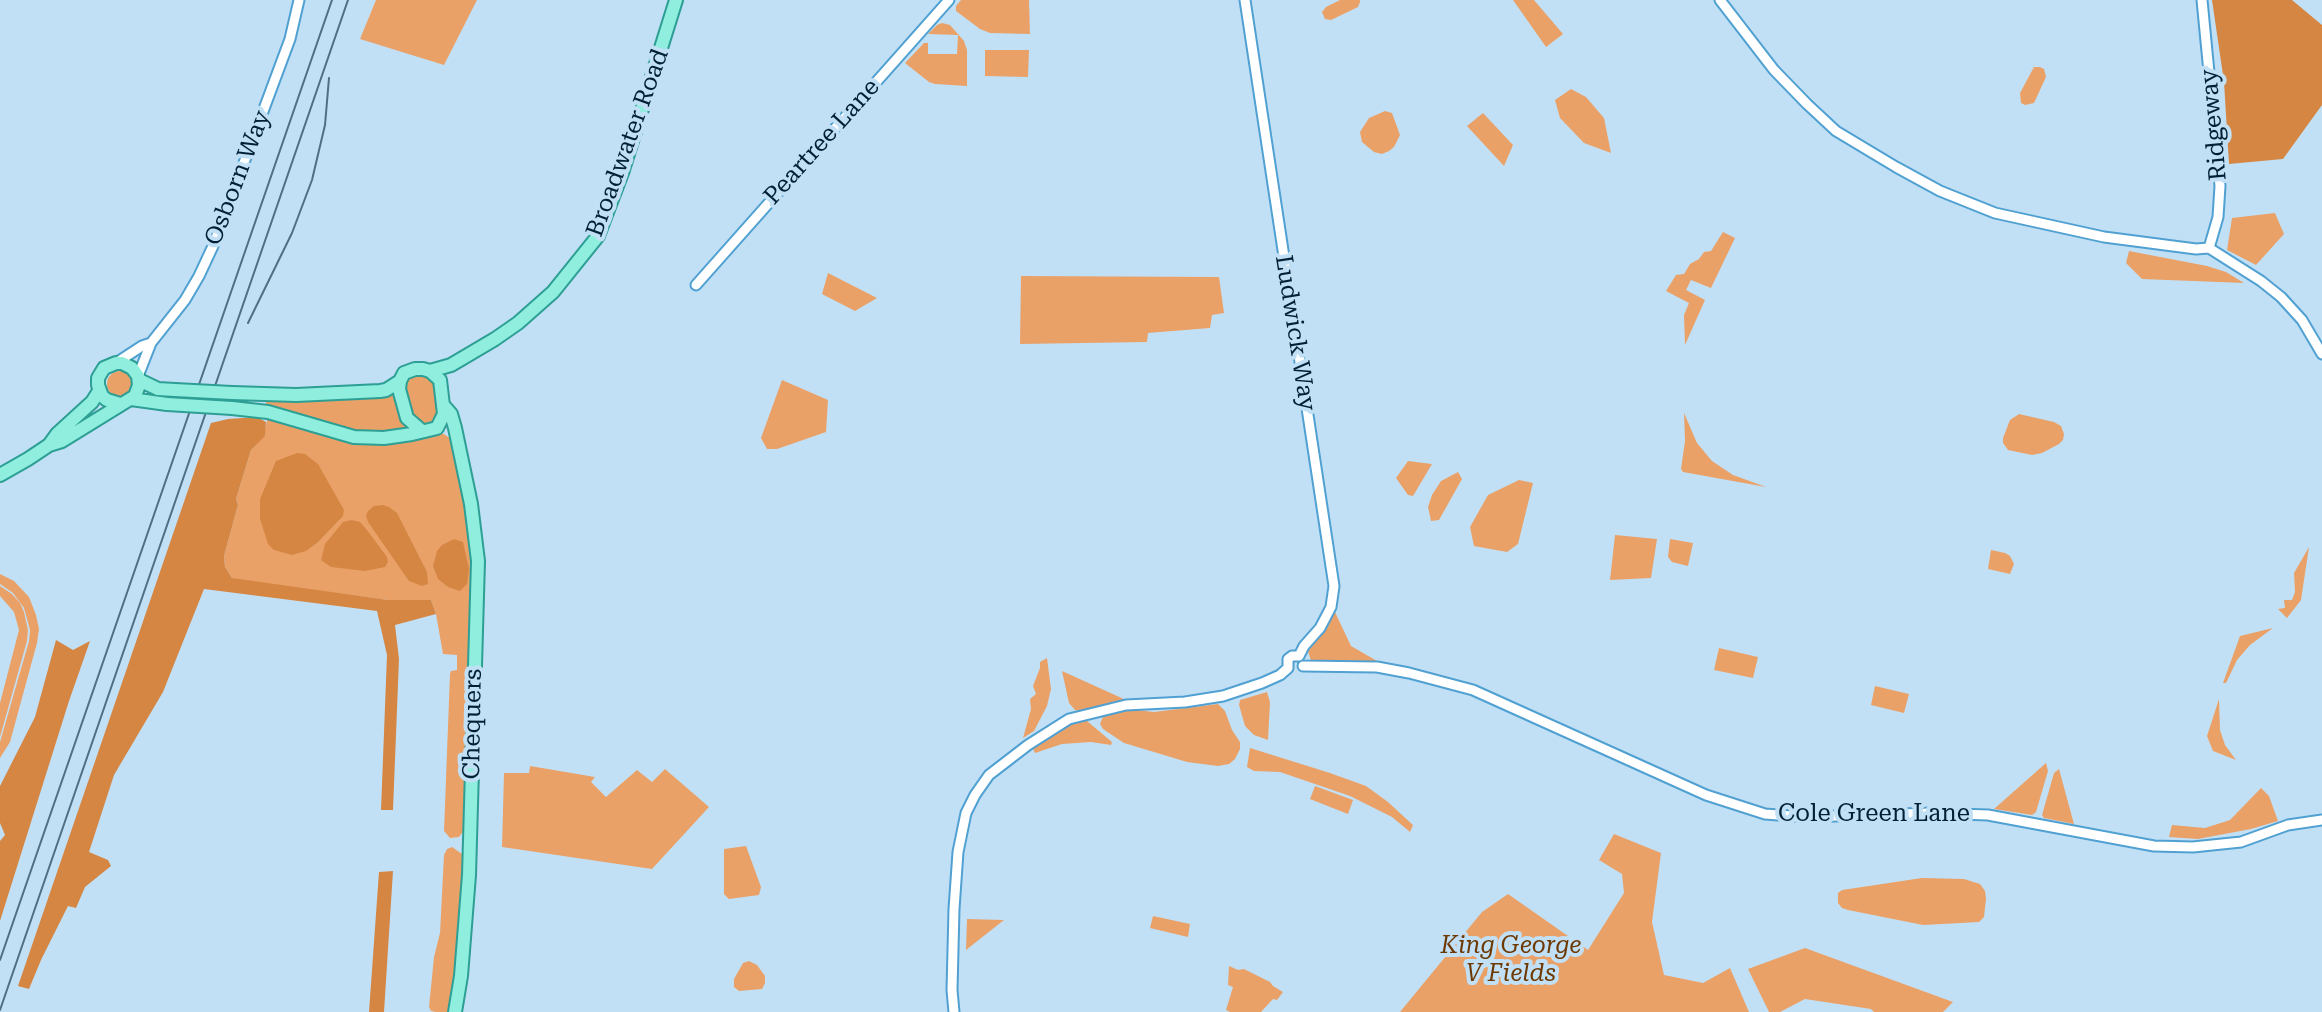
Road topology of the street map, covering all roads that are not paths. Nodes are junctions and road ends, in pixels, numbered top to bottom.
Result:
1 (299, 0) edge
2 (676, 0) edge
3 (949, 0) edge
4 (1245, 0) edge
5 (1720, 0) edge
6 (2202, 0) edge
7 (2209, 248) junction
8 (696, 285) dead end
9 (151, 343) junction
10 (2322, 354) edge
11 (116, 363) junction
12 (451, 365) junction
13 (430, 371) junction
14 (138, 378) junction
15 (440, 380) junction
16 (400, 381) junction
17 (99, 391) junction
18 (125, 402) junction
19 (444, 406) junction
20 (437, 428) junction
21 (422, 431) junction
22 (456, 437) junction
23 (49, 445) junction
24 (0, 475) edge
25 (1301, 661) junction
26 (2322, 820) edge
27 (455, 1012) edge
28 (954, 1012) edge

1 - 9 street, Osborn Way
2 - 12 main road, Broadwater Road
3 - 8 street, Peartree Lane
4 - 25 street, Ludwick Way
5 - 7 street
6 - 7 street, Ridgeway
7 - 10 street
9 - 11 street, Osborn Way
9 - 14 street, Osborn Way
11 - 14 main road
11 - 17 main road
12 - 13 main road, Broadwater Road
12 - 15 main road, Broadwater Road
13 - 15 main road
13 - 16 main road
14 - 16 main road, bridge
14 - 18 main road
15 - 19 main road
16 - 21 main road
17 - 18 main road
17 - 23 main road
18 - 21 main road, bridge
18 - 23 main road
19 - 20 main road
19 - 22 main road, Chequers
20 - 21 main road
20 - 22 main road
22 - 27 main road, Chequers
23 - 24 main road
25 - 26 street, Cole Green Lane
25 - 28 street, Ludwick Way

